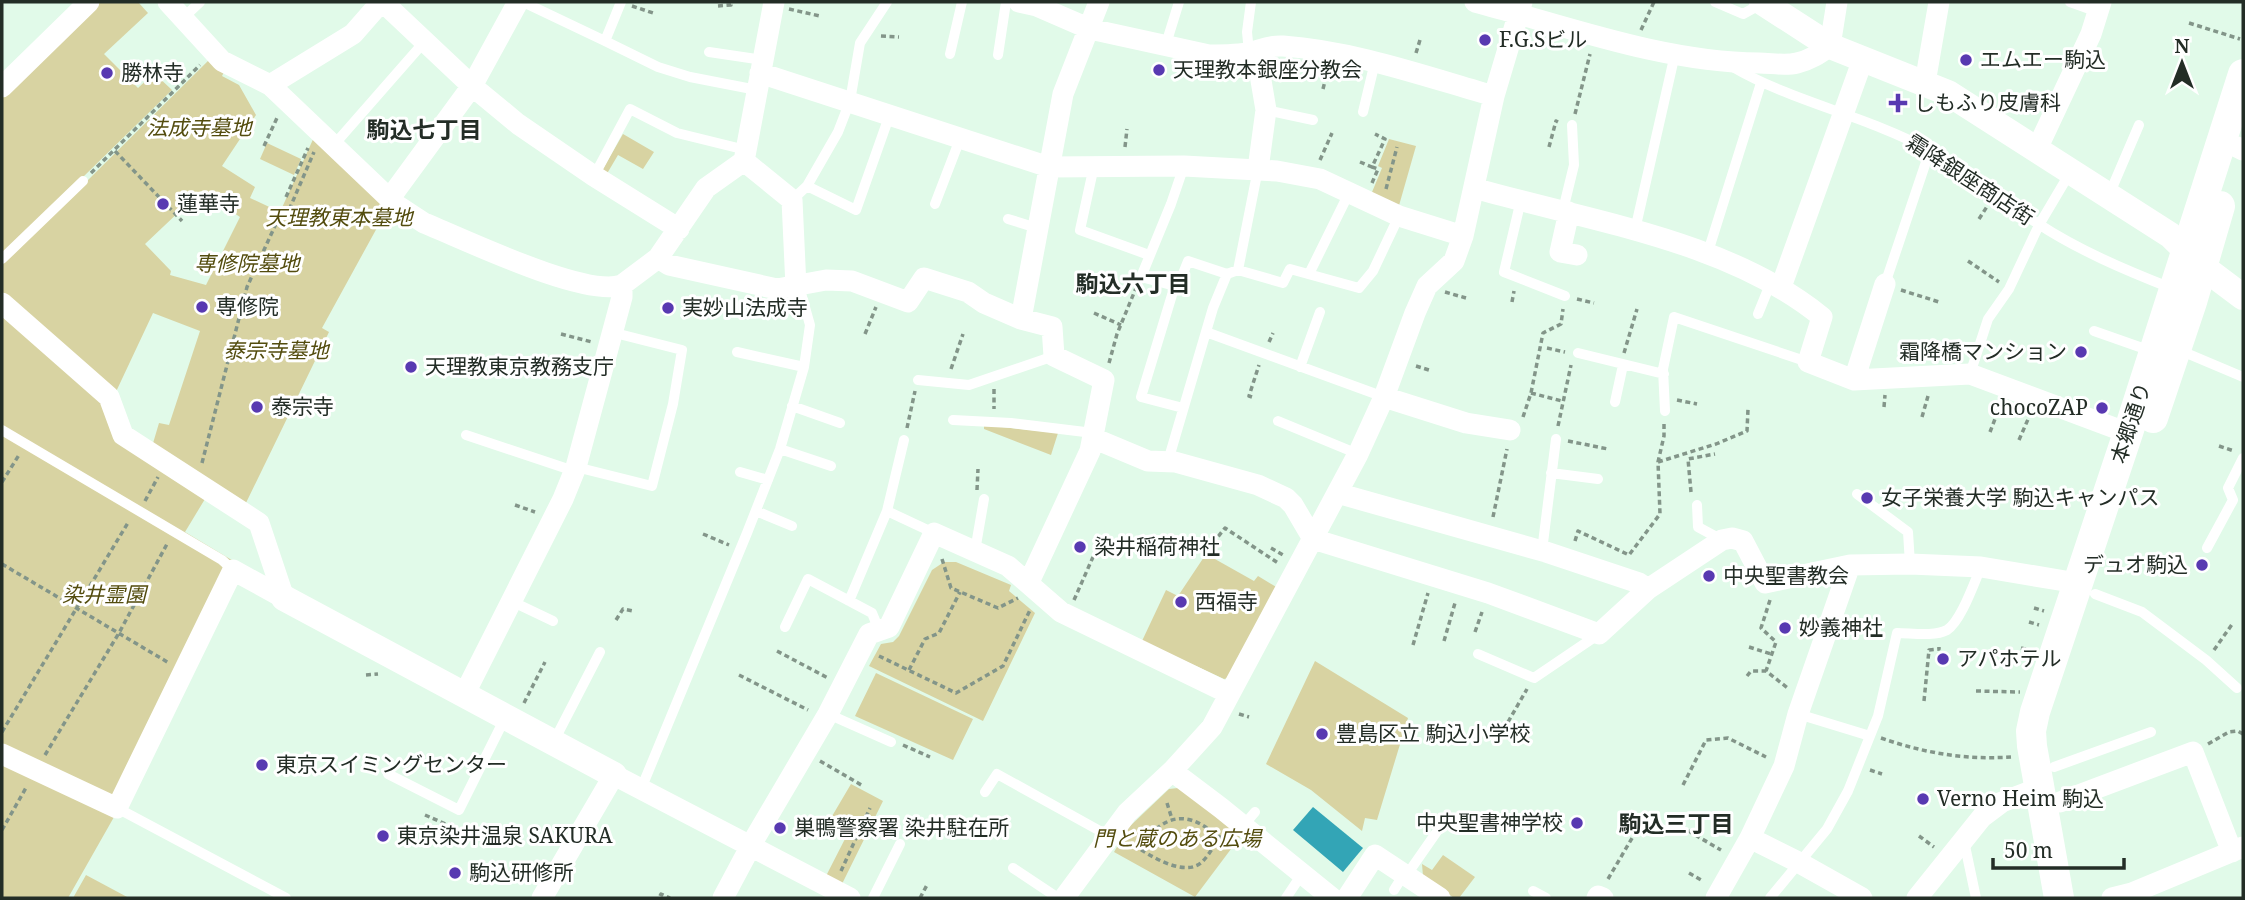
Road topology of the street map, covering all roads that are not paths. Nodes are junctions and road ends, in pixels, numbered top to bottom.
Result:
1 (89, 2) edge
2 (167, 2) edge
3 (200, 2) edge
4 (382, 2) edge
5 (520, 2) edge
6 (621, 2) edge
7 (887, 2) edge
8 (962, 2) edge
9 (1006, 2) edge
10 (1019, 2) edge
11 (1099, 2) edge
12 (1179, 2) edge
13 (1251, 2) edge
14 (1475, 2) edge
15 (1715, 2) edge
16 (1836, 2) edge
17 (1939, 2) edge
18 (2070, 2) edge
19 (774, 4) edge
20 (1770, 4) edge
21 (1520, 7) edge
22 (2100, 7) edge
23 (183, 18) junction
24 (1090, 29) junction
25 (425, 41) junction
26 (604, 41) junction
27 (1166, 44) junction
28 (1829, 46) junction
29 (709, 52) dead end
30 (1253, 52) junction
31 (950, 54) dead end
32 (1675, 54) junction
33 (998, 55) dead end
34 (1863, 59) junction
35 (1375, 62) junction
36 (1725, 63) junction
37 (760, 74) junction
38 (2243, 74) edge
39 (1761, 83) junction
40 (1925, 83) junction
41 (270, 85) junction
42 (472, 86) junction
43 (2, 87) edge
44 (1494, 96) junction
45 (850, 101) junction
46 (1266, 110) junction
47 (1363, 112) dead end
48 (1843, 113) junction
49 (890, 114) junction
50 (1313, 121) dead end
51 (1572, 125) road end
52 (2138, 125) dead end
53 (960, 139) junction
54 (322, 140) junction
55 (2241, 143) edge
56 (2037, 149) junction
57 (1930, 150) junction
58 (745, 155) junction
59 (1094, 166) junction
60 (1184, 166) junction
61 (1049, 167) junction
62 (1258, 169) junction
63 (2071, 171) junction
64 (594, 176) junction
65 (83, 181) road end
66 (1474, 188) junction
67 (800, 193) junction
68 (2109, 195) junction
69 (390, 198) junction
70 (1521, 200) junction
71 (935, 204) dead end
72 (1373, 204) junction
73 (1566, 211) junction
74 (1008, 219) dead end
75 (2039, 225) junction
76 (1037, 228) junction
77 (679, 229) junction
78 (1635, 230) junction
79 (1463, 236) junction
80 (1149, 255) junction
81 (1707, 255) junction
82 (1577, 256) dead end
83 (2, 258) edge
84 (657, 258) junction
85 (2194, 258) junction
86 (1233, 272) junction
87 (1310, 274) junction
88 (1885, 284) joint
89 (622, 285) junction
90 (1776, 285) junction
91 (797, 286) junction
92 (2173, 289) junction
93 (1174, 290) junction
94 (1565, 296) road end
95 (2243, 297) edge
96 (2, 303) edge
97 (1321, 312) dead end
98 (1758, 314) dead end
99 (1021, 319) junction
100 (2094, 331) dead end
101 (1206, 332) junction
102 (610, 340) junction
103 (2165, 350) junction
104 (737, 352) dead end
105 (1578, 353) dead end
106 (1054, 356) junction
107 (1808, 362) junction
108 (1622, 365) junction
109 (804, 367) junction
110 (1300, 367) junction
111 (1664, 374) junction
112 (1970, 374) junction
113 (2243, 377) edge
114 (918, 380) road end
115 (1854, 380) junction
116 (1384, 397) junction
117 (1615, 402) dead end
118 (792, 406) junction
119 (1183, 408) junction
120 (1665, 411) road end
121 (953, 420) dead end
122 (1278, 421) dead end
123 (840, 423) dead end
124 (2, 430) edge
125 (1510, 430) road end
126 (2128, 433) junction
127 (466, 435) dead end
128 (1093, 438) junction
129 (1556, 439) road end
130 (904, 440) road end
131 (780, 449) junction
132 (1358, 454) junction
133 (2243, 458) edge
134 (1168, 461) junction
135 (831, 466) dead end
136 (575, 469) junction
137 (740, 472) dead end
138 (1551, 473) junction
139 (1598, 479) dead end
140 (768, 480) junction
141 (1337, 492) junction
142 (1857, 494) dead end
143 (984, 499) dead end
144 (1697, 505) road end
145 (756, 511) junction
146 (887, 511) junction
147 (792, 527) dead end
148 (934, 533) junction
149 (1313, 539) junction
150 (1722, 540) junction
151 (2207, 548) dead end
152 (975, 551) junction
153 (1542, 551) junction
154 (1910, 564) junction
155 (1850, 565) junction
156 (1981, 567) junction
157 (233, 570) junction
158 (1648, 589) junction
159 (2086, 589) junction
160 (1032, 591) junction
161 (284, 598) junction
162 (512, 601) junction
163 (849, 601) junction
164 (552, 621) dead end
165 (785, 627) dead end
166 (879, 630) junction
167 (1599, 634) junction
168 (600, 652) dead end
169 (1478, 653) dead end
170 (2237, 688) dead end
171 (465, 693) junction
172 (1228, 693) junction
173 (1798, 714) junction
174 (827, 716) junction
175 (511, 718) junction
176 (2151, 732) dead end
177 (1871, 735) junction
178 (554, 741) junction
179 (891, 742) road end
180 (2, 754) edge
181 (1172, 772) junction
182 (388, 774) dead end
183 (614, 775) junction
184 (2051, 785) junction
185 (641, 789) junction
186 (985, 792) dead end
187 (117, 808) junction
188 (1445, 820) dead end
189 (1109, 836) junction
190 (1750, 838) junction
191 (1964, 841) junction
192 (900, 844) dead end
193 (750, 846) junction
194 (2237, 850) edge
195 (1798, 862) junction
196 (1013, 868) dead end
197 (1302, 874) junction
198 (1397, 887) edge
199 (1533, 891) dead end
200 (841, 894) edge
201 (1854, 896) edge
202 (286, 898) edge
203 (542, 898) edge
204 (723, 898) edge
205 (873, 898) edge
206 (1058, 898) edge
207 (1064, 898) edge
208 (1286, 898) edge
209 (1332, 898) edge
210 (1347, 898) edge
211 (1440, 898) edge
212 (1546, 898) edge
213 (1716, 898) edge
214 (1770, 898) edge
215 (1917, 898) edge
216 (1976, 898) edge
217 (2059, 898) edge
218 (2078, 898) edge
219 (2112, 898) edge

1 - 43 street
2 - 23 street
3 - 23 lane
4 - 25 street
4 - 41 street
5 - 26 lane
5 - 42 street
6 - 26 lane
7 - 45 lane
8 - 31 lane
9 - 33 lane
10 - 24 street
11 - 24 street
12 - 27 lane
13 - 30 lane
14 - 21 street
15 - 20 lane
16 - 28 street
17 - 40 street
18 - 22 lane
19 - 37 street
20 - 28 street
21 - 32 street
21 - 44 street
22 - 56 street
23 - 41 street
24 - 27 street
24 - 61 street
25 - 42 street
25 - 54 lane
26 - 37 lane
27 - 30 street
28 - 34 street
28 - 36 street
29 - 37 lane
30 - 35 street
30 - 46 street
32 - 36 street
32 - 78 lane
34 - 40 street
34 - 48 street
35 - 44 street
35 - 47 lane
36 - 39 lane, 霜降銀座商店街
37 - 45 street
37 - 58 street
38 - 85 main road, 本郷通り
39 - 48 lane, 霜降銀座商店街
39 - 81 lane
40 - 56 street
41 - 54 street
42 - 64 street
42 - 69 street
44 - 66 street
45 - 49 street
45 - 67 lane
46 - 50 lane
46 - 62 street
48 - 57 lane, 霜降銀座商店街
48 - 90 street
49 - 53 street
49 - 67 lane
51 - 73 lane
52 - 68 lane
53 - 61 street
53 - 71 lane
54 - 69 street
55 - 85 main road, 本郷通り
56 - 63 street
57 - 75 lane, 霜降銀座商店街
57 - 88 lane
58 - 64 lane
58 - 67 street
58 - 77 street
59 - 60 street
59 - 61 street
59 - 80 lane
60 - 62 street
60 - 80 lane
61 - 76 street
62 - 72 street
62 - 86 lane
63 - 68 street
63 - 75 lane
64 - 77 street
65 - 83 lane
66 - 70 street
66 - 79 street
67 - 91 street
68 - 85 street
69 - 89 street
70 - 73 street
70 - 94 lane
72 - 79 street
72 - 87 lane
72 - 87 lane
73 - 78 street
73 - 82 street
74 - 76 lane
75 - 92 lane, 霜降銀座商店街
75 - 112 lane
76 - 99 street
77 - 84 street
78 - 81 street
79 - 116 street
80 - 93 lane
81 - 90 street
84 - 89 street
84 - 91 street
85 - 92 main road, 本郷通り
85 - 95 street
85 - 103 main road, 本郷通り
86 - 87 lane
86 - 93 lane
86 - 101 lane
88 - 115 street
89 - 102 street
90 - 98 lane
90 - 107 street
91 - 99 street
91 - 109 lane
92 - 103 main road, 本郷通り
93 - 119 lane
96 - 161 street
97 - 110 lane
99 - 106 street
100 - 103 lane
101 - 110 lane
101 - 119 lane
102 - 136 street
102 - 136 lane
103 - 113 lane
103 - 126 main road, 本郷通り
103 - 159 main road, 本郷通り
104 - 109 lane
105 - 108 lane
106 - 114 lane
106 - 128 street
107 - 111 lane
107 - 115 street
108 - 111 lane
108 - 117 lane
109 - 118 lane
110 - 116 lane
111 - 120 lane
112 - 115 street
112 - 126 street
116 - 125 street
116 - 132 street
118 - 123 lane
118 - 131 lane
119 - 134 lane
121 - 128 lane
122 - 132 lane
124 - 157 lane
126 - 159 main road, 本郷通り
127 - 136 lane
128 - 134 street
128 - 160 street
129 - 138 lane
130 - 146 lane
131 - 135 lane
131 - 140 lane
132 - 141 street
133 - 151 lane
134 - 149 street
136 - 162 street
137 - 140 lane
138 - 139 lane
138 - 153 lane
140 - 145 lane
141 - 149 street
141 - 153 street
142 - 154 lane
143 - 152 lane
144 - 150 lane
145 - 147 lane
145 - 185 lane
146 - 148 lane
146 - 163 lane
148 - 152 street
148 - 166 street
149 - 167 street
149 - 172 street
150 - 155 street
150 - 158 street
152 - 160 street
153 - 158 street
154 - 155 street
154 - 156 street
155 - 173 street
156 - 159 street
156 - 177 lane
157 - 161 street
157 - 187 street
158 - 167 street
159 - 170 lane
159 - 184 main road, 本郷通り
160 - 172 street
161 - 171 street
162 - 164 lane
162 - 171 street
163 - 165 lane
163 - 166 lane
166 - 174 street
167 - 169 lane
168 - 178 lane
171 - 175 street
172 - 181 street
173 - 177 lane
173 - 190 street
174 - 179 lane
174 - 193 street
175 - 178 street
175 - 182 lane
176 - 184 lane
177 - 195 lane
178 - 183 street
180 - 187 street
181 - 189 street
181 - 197 street
183 - 185 street
183 - 203 street
184 - 191 street
184 - 194 street
184 - 217 main road, 本郷通り
184 - 218 main road, 本郷通り
185 - 193 street
186 - 189 lane
187 - 202 lane
188 - 198 lane
189 - 207 street
190 - 195 street
190 - 213 street
191 - 215 street
191 - 216 lane
192 - 205 lane
193 - 200 street
193 - 204 street
194 - 219 street
195 - 201 street
195 - 214 lane
196 - 206 lane
197 - 208 lane
197 - 209 street
198 - 210 street
198 - 211 street
199 - 212 lane

